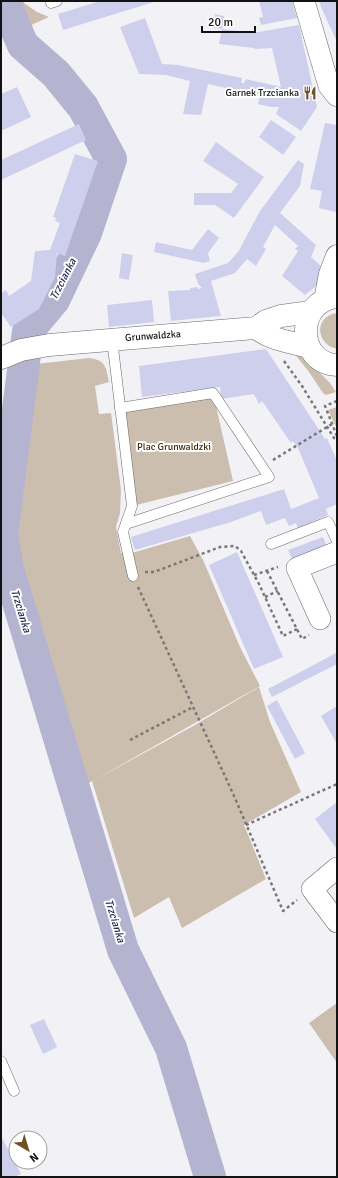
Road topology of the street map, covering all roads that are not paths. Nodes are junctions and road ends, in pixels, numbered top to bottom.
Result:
1 (304, 1) edge
2 (337, 96) edge
3 (337, 256) edge
4 (324, 303) edge
5 (256, 328) junction
6 (112, 339) junction
7 (309, 347) junction
8 (6, 356) edge
9 (333, 369) edge
10 (120, 408) junction
11 (126, 524) junction
12 (337, 541) edge
13 (271, 544) dead end
14 (337, 552) edge
15 (132, 573) road end
16 (320, 618) dead end
17 (337, 868) edge
18 (337, 922) edge
19 (1, 1061) edge
20 (14, 1091) dead end

1 - 2 street
3 - 4 main road
4 - 5 main road, Grunwaldzka
4 - 7 main road
5 - 6 main road, Grunwaldzka
5 - 7 main road
6 - 8 main road, Grunwaldzka
6 - 10 lane
7 - 9 main road
10 - 11 lane
10 - 11 lane
11 - 15 lane
12 - 13 lane
14 - 16 street
17 - 18 street
19 - 20 lane

